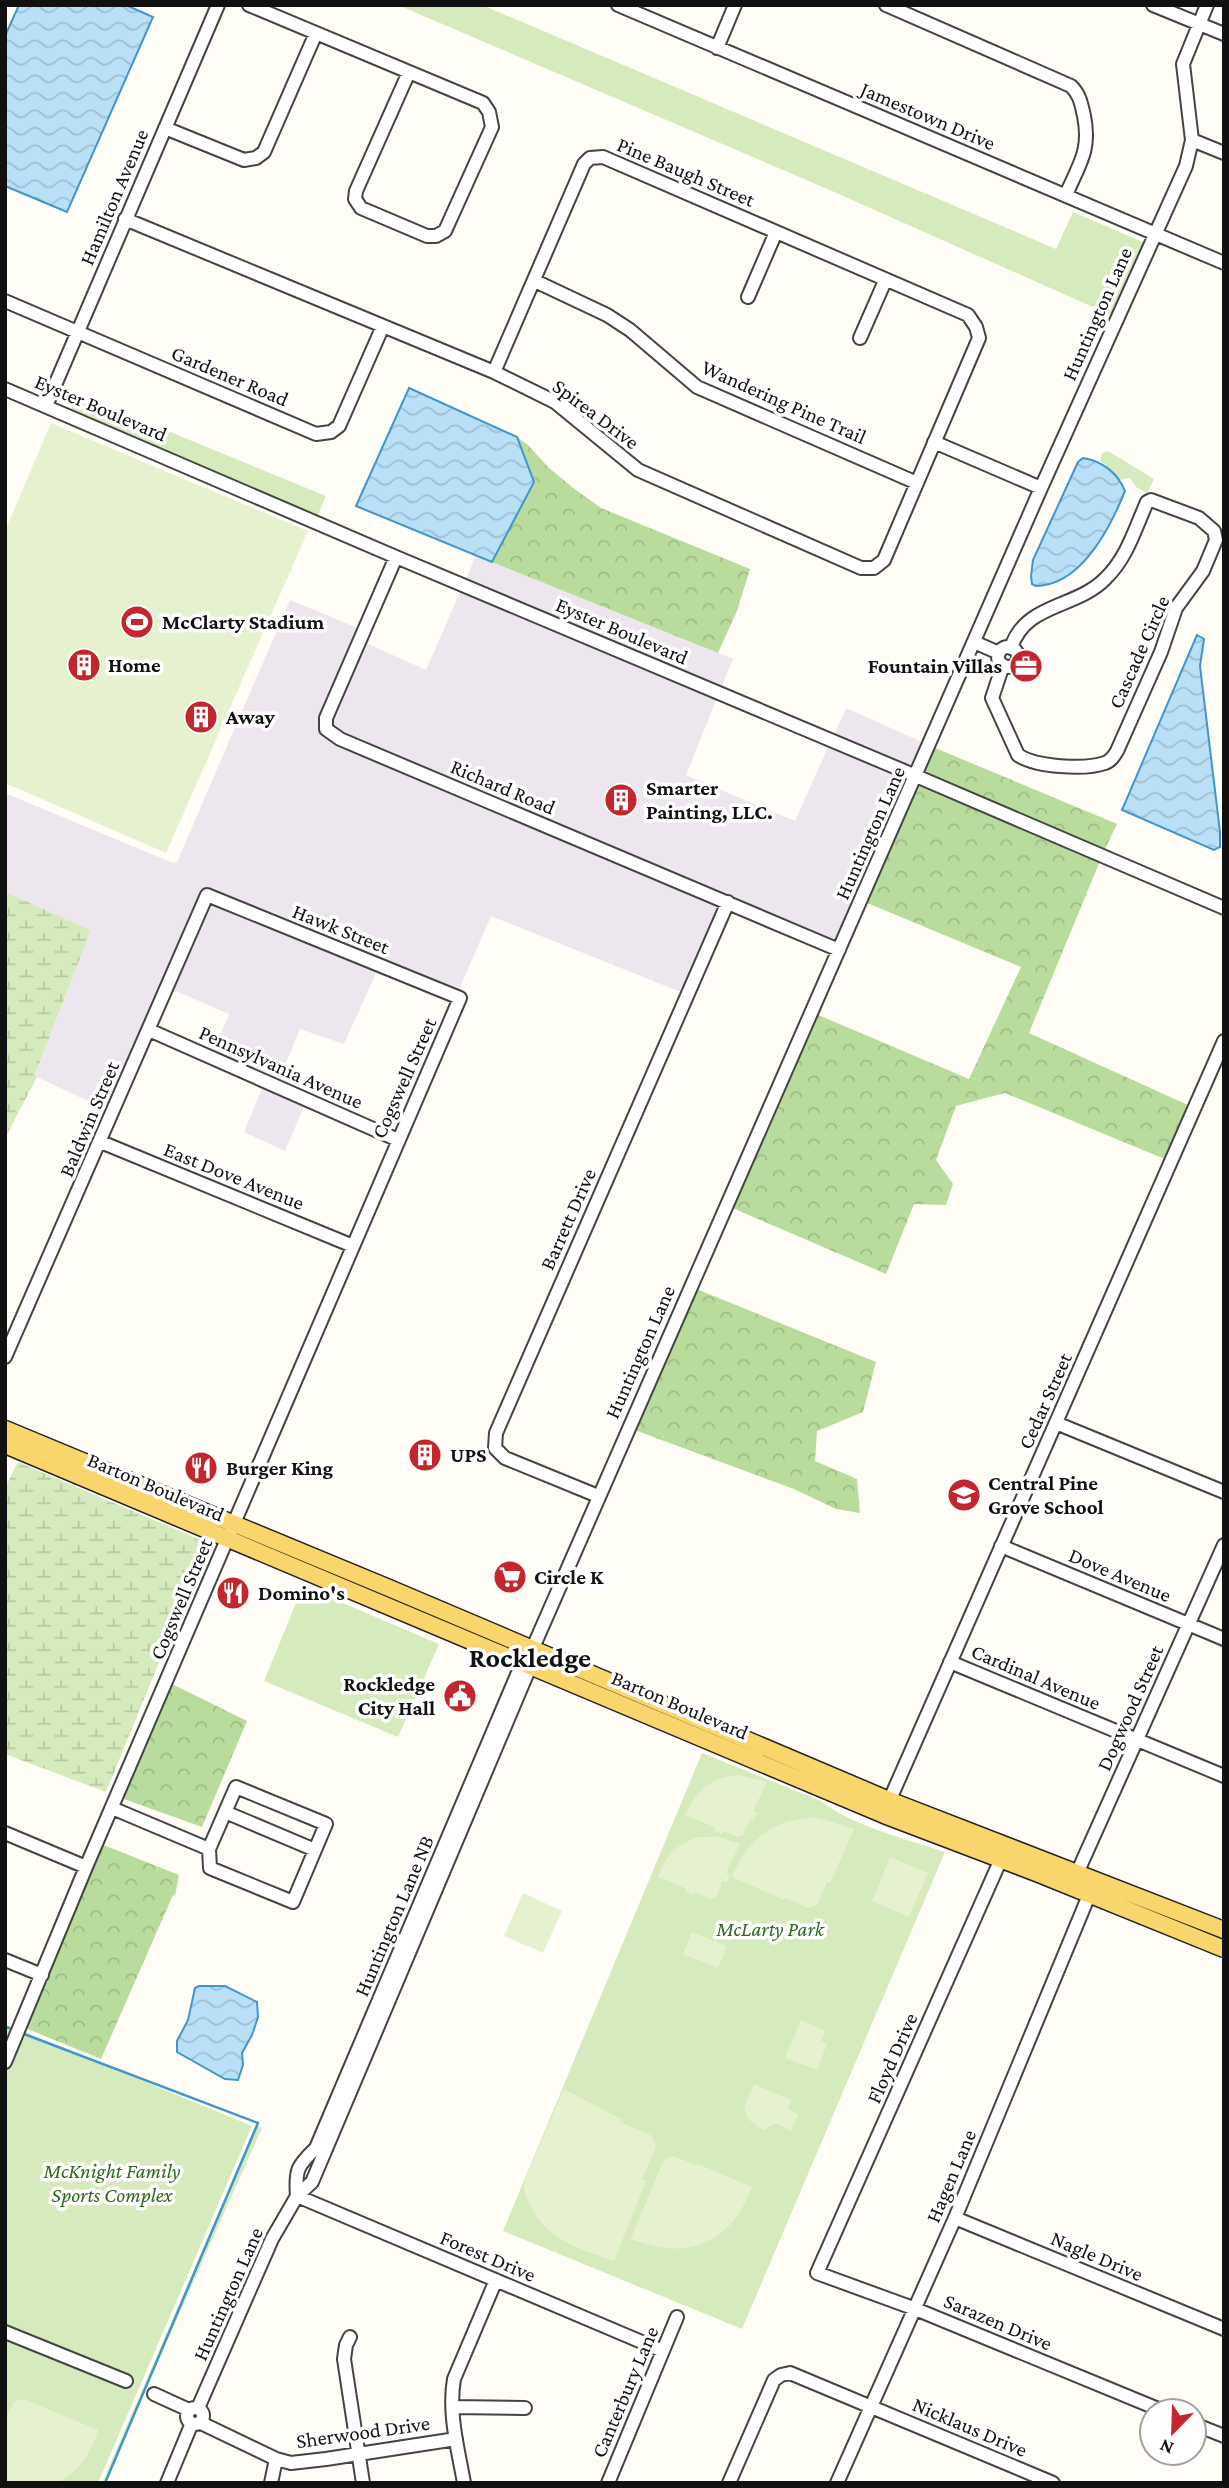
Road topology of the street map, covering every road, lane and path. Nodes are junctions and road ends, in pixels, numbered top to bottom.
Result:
1 (218, 5) edge
2 (250, 5) edge
3 (618, 5) edge
4 (735, 5) edge
5 (886, 5) edge
6 (1153, 5) edge
7 (1207, 5) edge
8 (1198, 25) junction
9 (316, 33) junction
10 (1224, 34) edge
11 (717, 48) junction
12 (409, 72) junction
13 (165, 128) junction
14 (1192, 140) junction
15 (1224, 153) edge
16 (1066, 195) junction
17 (125, 219) junction
18 (776, 232) junction
19 (1155, 233) junction
20 (1224, 263) edge
21 (535, 281) junction
22 (885, 281) junction
23 (748, 297) dead end
24 (5, 301) edge
25 (383, 326) junction
26 (976, 327) joint
27 (77, 332) junction
28 (860, 338) dead end
29 (494, 372) junction
30 (5, 389) edge
31 (46, 406) junction
32 (934, 442) junction
33 (917, 482) junction
34 (1041, 488) junction
35 (396, 557) junction
36 (974, 642) junction
37 (1004, 655) junction
38 (916, 776) junction
39 (207, 895) joint
40 (728, 902) junction
41 (1224, 908) edge
42 (839, 950) junction
43 (460, 998) joint
44 (149, 1030) junction
45 (1224, 1041) edge
46 (398, 1140) junction
47 (101, 1142) junction
48 (352, 1246) junction
49 (5, 1357) edge
50 (1056, 1423) junction
51 (5, 1429) edge
52 (5, 1445) edge
53 (68, 1455) junction
54 (34, 1457) junction
55 (84, 1479) junction
56 (142, 1486) junction
57 (1224, 1492) edge
58 (598, 1496) junction
59 (235, 1523) junction
60 (227, 1540) junction
61 (1224, 1545) edge
62 (1001, 1546) junction
63 (389, 1588) junction
64 (382, 1604) junction
65 (1189, 1625) junction
66 (1224, 1639) edge
67 (529, 1659) junction
68 (950, 1662) junction
69 (1136, 1741) junction
70 (1224, 1776) edge
71 (887, 1807) junction
72 (112, 1808) junction
73 (225, 1812) junction
74 (5, 1833) edge
75 (209, 1849) junction
76 (315, 1850) junction
77 (1001, 1859) junction
78 (86, 1867) junction
79 (1074, 1880) junction
80 (1093, 1888) junction
81 (1224, 1930) edge
82 (1224, 1949) edge
83 (5, 1960) edge
84 (42, 1975) junction
85 (5, 2062) edge
86 (297, 2196) junction
87 (955, 2218) junction
88 (817, 2273) joint
89 (496, 2280) junction
90 (913, 2308) junction
91 (677, 2317) dead end
92 (1224, 2329) edge
93 (5, 2332) edge
94 (350, 2337) dead end
95 (663, 2351) junction
96 (126, 2381) dead end
97 (155, 2394) dead end
98 (1138, 2401) edge
99 (871, 2406) junction
100 (453, 2407) junction
101 (525, 2408) dead end
102 (194, 2409) junction
103 (196, 2423) junction
104 (456, 2439) junction
105 (359, 2454) junction
106 (276, 2459) junction
107 (167, 2483) edge
108 (271, 2483) edge
109 (363, 2483) edge
110 (464, 2483) edge
111 (608, 2483) edge
112 (729, 2483) edge
113 (837, 2483) edge
114 (1053, 2483) edge

1 - 13 street, Hamilton Avenue
2 - 9 street
3 - 11 street, Jamestown Drive
4 - 11 street
5 - 16 street
6 - 8 street
7 - 8 street, Huntington Lane
8 - 10 street
8 - 14 street, Huntington Lane
9 - 12 street
9 - 13 street
11 - 16 street, Jamestown Drive
12 - 12 street
13 - 17 street, Hamilton Avenue
14 - 15 street
14 - 19 street, Huntington Lane
16 - 19 street, Jamestown Drive
17 - 25 street, Spirea Drive
17 - 27 street, Hamilton Avenue
18 - 21 street, Pine Baugh Street
18 - 22 street, Pine Baugh Street
18 - 23 street
19 - 20 street, Jamestown Drive
19 - 34 street, Huntington Lane
21 - 29 street, Pine Baugh Street
21 - 33 street, Wandering Pine Trail
22 - 26 street, Pine Baugh Street
22 - 28 street
24 - 27 street, Gardener Road
25 - 27 street, Gardener Road
25 - 29 street, Spirea Drive
26 - 32 street, Spirea Drive
27 - 31 street, Hamilton Avenue
29 - 33 street, Spirea Drive
30 - 31 street, Eyster Boulevard
31 - 35 street, Eyster Boulevard
32 - 33 street, Spirea Drive
32 - 34 street
34 - 36 street, Huntington Lane
35 - 38 street, Eyster Boulevard
35 - 40 street, Richard Road
36 - 37 street
36 - 38 street, Huntington Lane
37 - 37 street, Cascade Circle
38 - 41 street, Eyster Boulevard
38 - 42 street, Huntington Lane
39 - 43 street, Hawk Street
39 - 44 street, Baldwin Street
40 - 42 street, Richard Road
40 - 58 street, Barrett Drive
42 - 58 street, Huntington Lane
43 - 46 street, Cogswell Street
44 - 46 street, Pennsylvania Avenue
44 - 47 street, Baldwin Street
45 - 50 street, Cedar Street
46 - 48 street, Cogswell Street
47 - 48 street, East Dove Avenue
47 - 49 street, Baldwin Street
48 - 59 street, Cogswell Street
50 - 57 street
50 - 62 street, Cedar Street
51 - 53 main road, Barton Boulevard
52 - 54 main road, Barton Boulevard
53 - 54 main road
53 - 56 main road, Barton Boulevard
54 - 55 main road, Barton Boulevard
55 - 56 main road
55 - 60 main road, Barton Boulevard
56 - 59 main road, Barton Boulevard
58 - 67 street, Huntington Lane
59 - 60 street, Cogswell Street
59 - 63 main road, Barton Boulevard
60 - 64 main road, Barton Boulevard
60 - 72 street, Cogswell Street
61 - 65 street, Dogwood Street
62 - 65 street, Dove Avenue
62 - 68 street, Cedar Street
63 - 64 main road
63 - 67 main road, Barton Boulevard
64 - 67 main road, Barton Boulevard
65 - 66 street, Dove Avenue
65 - 69 street, Dogwood Street
67 - 71 main road, Barton Boulevard
67 - 86 street, Huntington Lane NB
68 - 69 street, Cardinal Avenue
68 - 71 street, Cedar Street
69 - 70 street, Cardinal Avenue
69 - 79 street, Dogwood Street
71 - 77 main road, Barton Boulevard
71 - 79 main road, Barton Boulevard
72 - 75 street
72 - 78 street, Cogswell Street
73 - 75 street
73 - 76 street
73 - 76 street
74 - 78 street
75 - 76 street
77 - 79 main road, Barton Boulevard
77 - 88 street, Floyd Drive
78 - 84 street, Cogswell Street
79 - 80 main road, Barton Boulevard
80 - 81 main road, Barton Boulevard
80 - 82 main road, Barton Boulevard
80 - 87 street, Hagen Lane
83 - 84 street
84 - 85 street, Cogswell Street
86 - 89 street, Forest Drive
86 - 102 street, Huntington Lane
87 - 90 street, Hagen Lane
87 - 92 street, Nagle Drive
88 - 90 street, Sarazen Drive
89 - 95 street, Forest Drive
89 - 100 street
90 - 98 street, Sarazen Drive
90 - 99 street, Hagen Lane
91 - 95 street, Canterbury Lane
93 - 96 street
94 - 105 street
95 - 111 street, Canterbury Lane
97 - 102 street
99 - 112 street, Nicklaus Drive
99 - 113 street, Hagen Lane
99 - 114 street, Nicklaus Drive
100 - 101 street
100 - 104 street
102 - 103 street
103 - 106 street, Sherwood Drive
103 - 107 street
104 - 105 street, Sherwood Drive
104 - 110 street
105 - 106 street, Sherwood Drive
105 - 109 street
106 - 108 street

